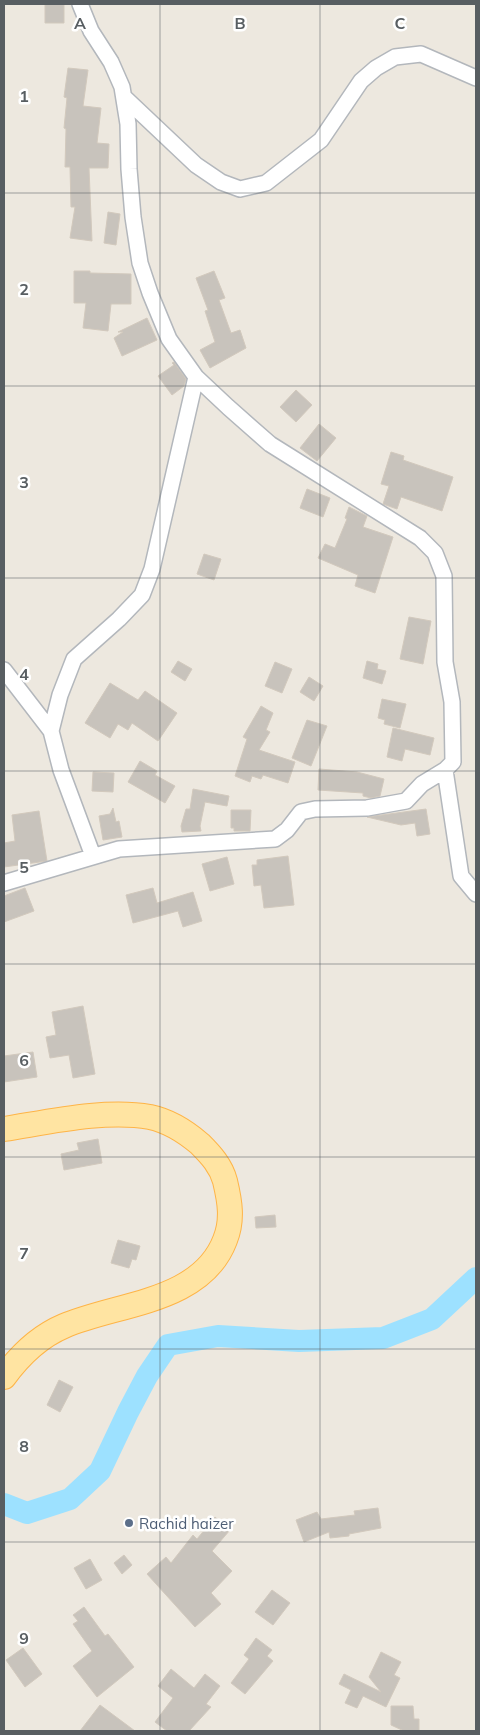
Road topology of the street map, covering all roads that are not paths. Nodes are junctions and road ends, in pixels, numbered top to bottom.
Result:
1 (80, 4) edge
2 (476, 78) edge
3 (124, 97) junction
4 (196, 377) junction
5 (4, 670) edge
6 (52, 731) junction
7 (445, 770) junction
8 (93, 856) junction
9 (4, 883) edge
10 (476, 894) edge
11 (4, 1129) edge
12 (4, 1376) edge

1 - 3 street
2 - 3 street
3 - 4 street
4 - 6 street
4 - 7 street
5 - 6 street
6 - 8 street
7 - 8 street
7 - 10 street
8 - 9 street
11 - 12 main road

